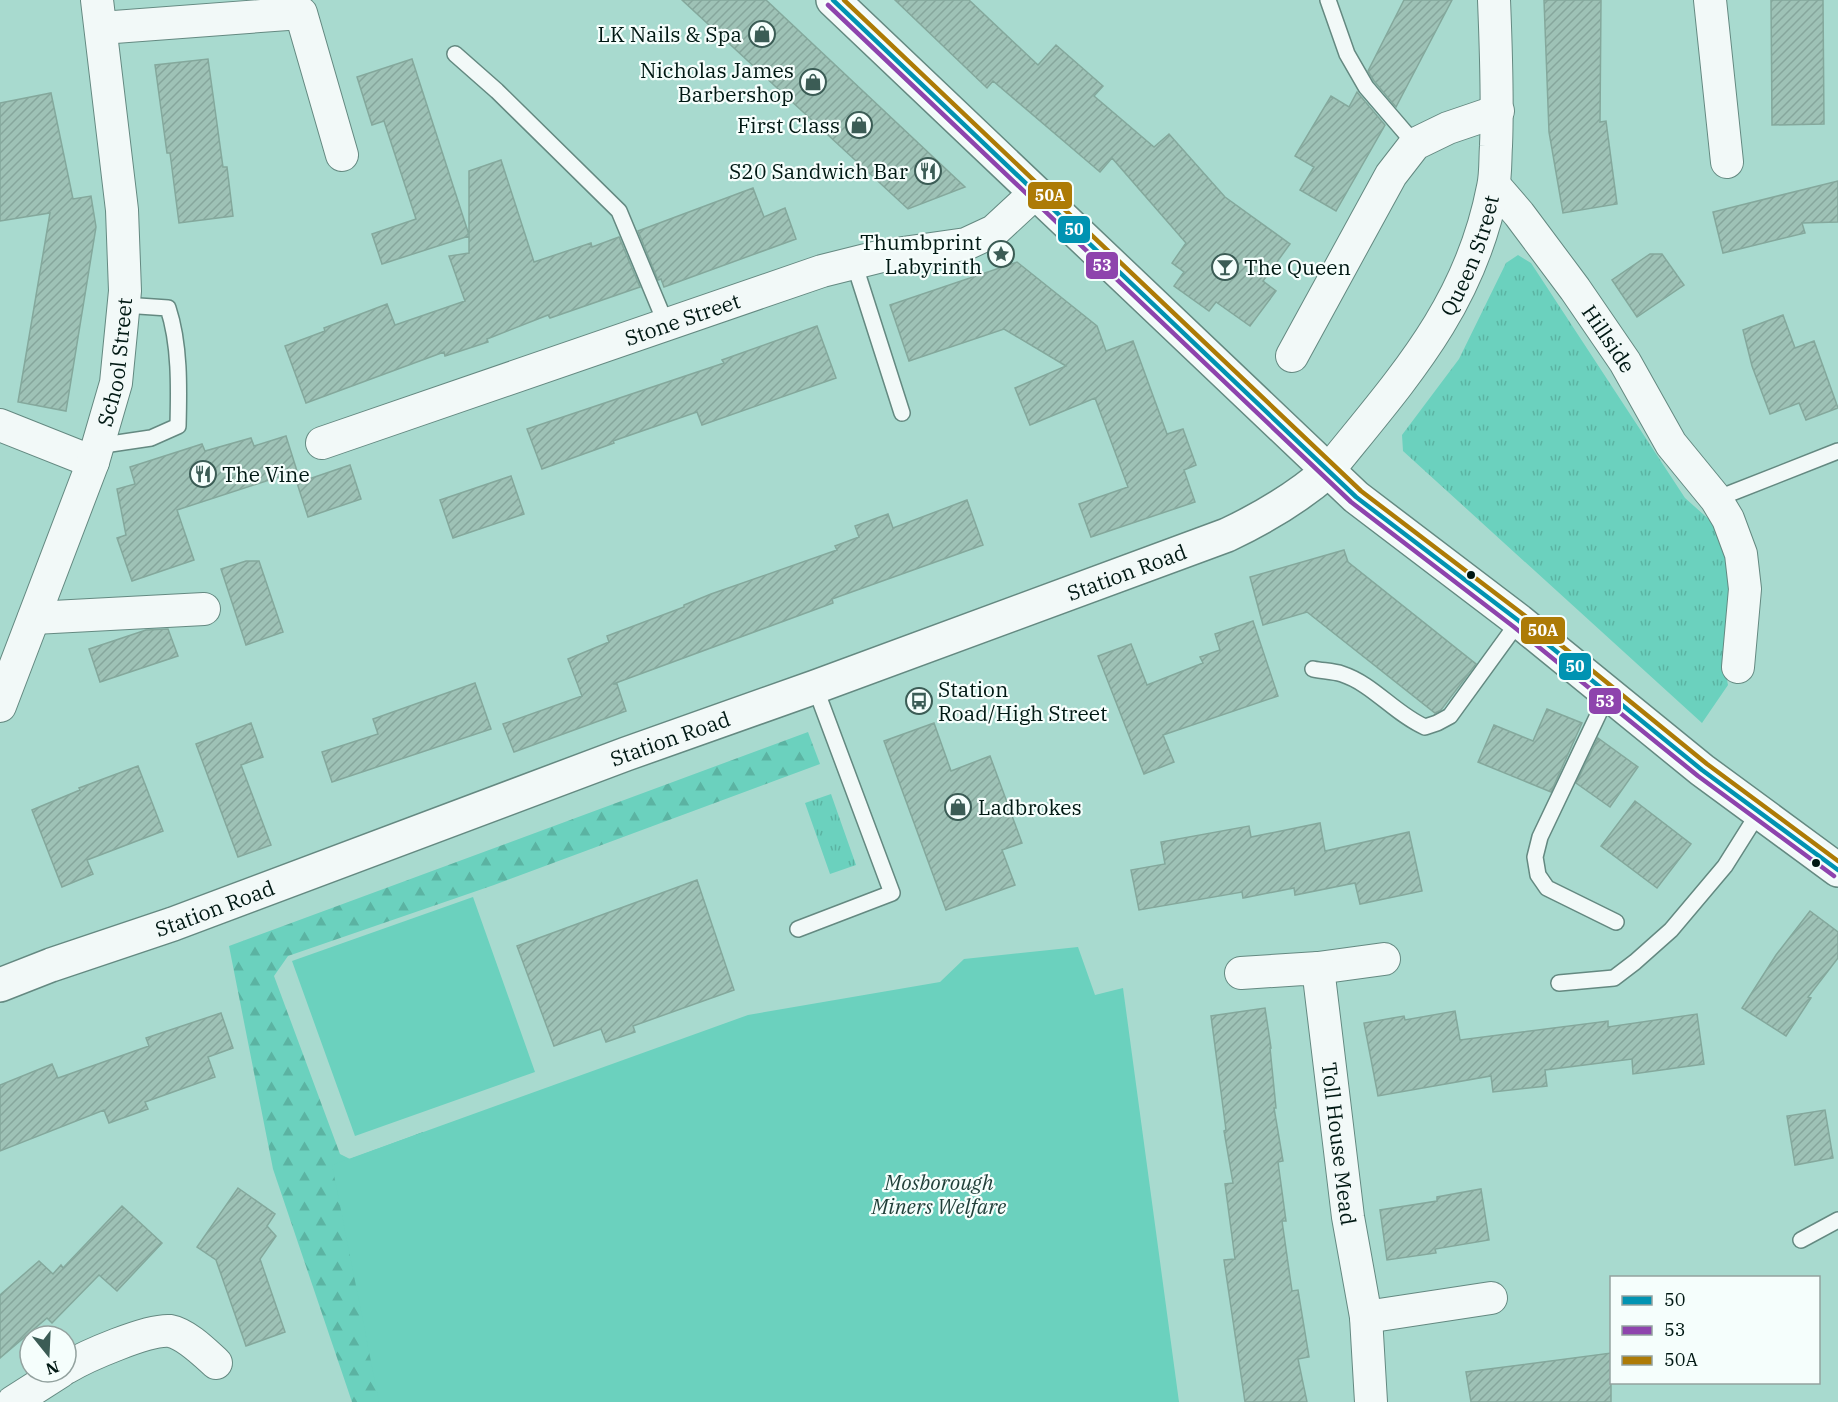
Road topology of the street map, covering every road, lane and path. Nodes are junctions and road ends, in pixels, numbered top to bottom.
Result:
1 (833, 0) edge
2 (1328, 0) edge
3 (1494, 0) edge
4 (1710, 0) edge
5 (302, 6) edge
6 (99, 14) edge
7 (455, 54) dead end
8 (1498, 111) junction
9 (1415, 144) junction
10 (342, 155) dead end
11 (1727, 162) dead end
12 (1494, 185) junction
13 (1035, 193) junction
14 (854, 263) junction
15 (124, 305) junction
16 (666, 324) junction
17 (1292, 356) dead end
18 (902, 413) dead end
19 (0, 425) edge
20 (322, 443) dead end
21 (1838, 451) edge
22 (95, 454) junction
23 (1328, 471) junction
24 (1716, 499) junction
25 (204, 609) dead end
26 (34, 618) junction
27 (1519, 621) junction
28 (1738, 668) dead end
29 (1313, 669) dead end
30 (815, 687) junction
31 (1608, 693) junction
32 (0, 706) edge
33 (1759, 812) junction
34 (1838, 870) edge
35 (1616, 922) dead end
36 (798, 929) dead end
37 (1384, 959) dead end
38 (1318, 968) junction
39 (1241, 973) dead end
40 (1559, 982) dead end
41 (0, 985) edge
42 (1838, 1220) edge
43 (1801, 1240) dead end
44 (1491, 1298) dead end
45 (1366, 1317) junction
46 (78, 1361) edge
47 (216, 1363) dead end
48 (41, 1384) edge
49 (13, 1402) edge
50 (1371, 1402) edge

1 - 13 main road
2 - 9 lane
3 - 8 street, Queen Street
4 - 11 street
5 - 6 street
5 - 10 street
6 - 15 street, School Street
7 - 16 lane
8 - 9 street
8 - 12 street, Queen Street
9 - 17 street
12 - 23 street, Queen Street
12 - 24 street, Hillside
13 - 14 street, Stone Street
13 - 23 main road
14 - 16 street, Stone Street
14 - 18 lane
15 - 22 street, School Street
15 - 22 lane
16 - 20 street, Stone Street
19 - 22 street
21 - 24 lane
22 - 26 street, School Street
23 - 27 main road
23 - 30 main road, Station Road
24 - 28 street, Hillside
25 - 26 street
26 - 32 street, School Street
27 - 29 lane
27 - 31 main road
30 - 36 lane
30 - 41 main road, Station Road
31 - 33 main road
31 - 35 lane
33 - 34 main road
33 - 40 lane
37 - 38 street
38 - 39 street
38 - 45 street, Toll House Mead
42 - 43 lane
44 - 45 street
45 - 50 street, Toll House Mead
46 - 47 street
48 - 49 street

